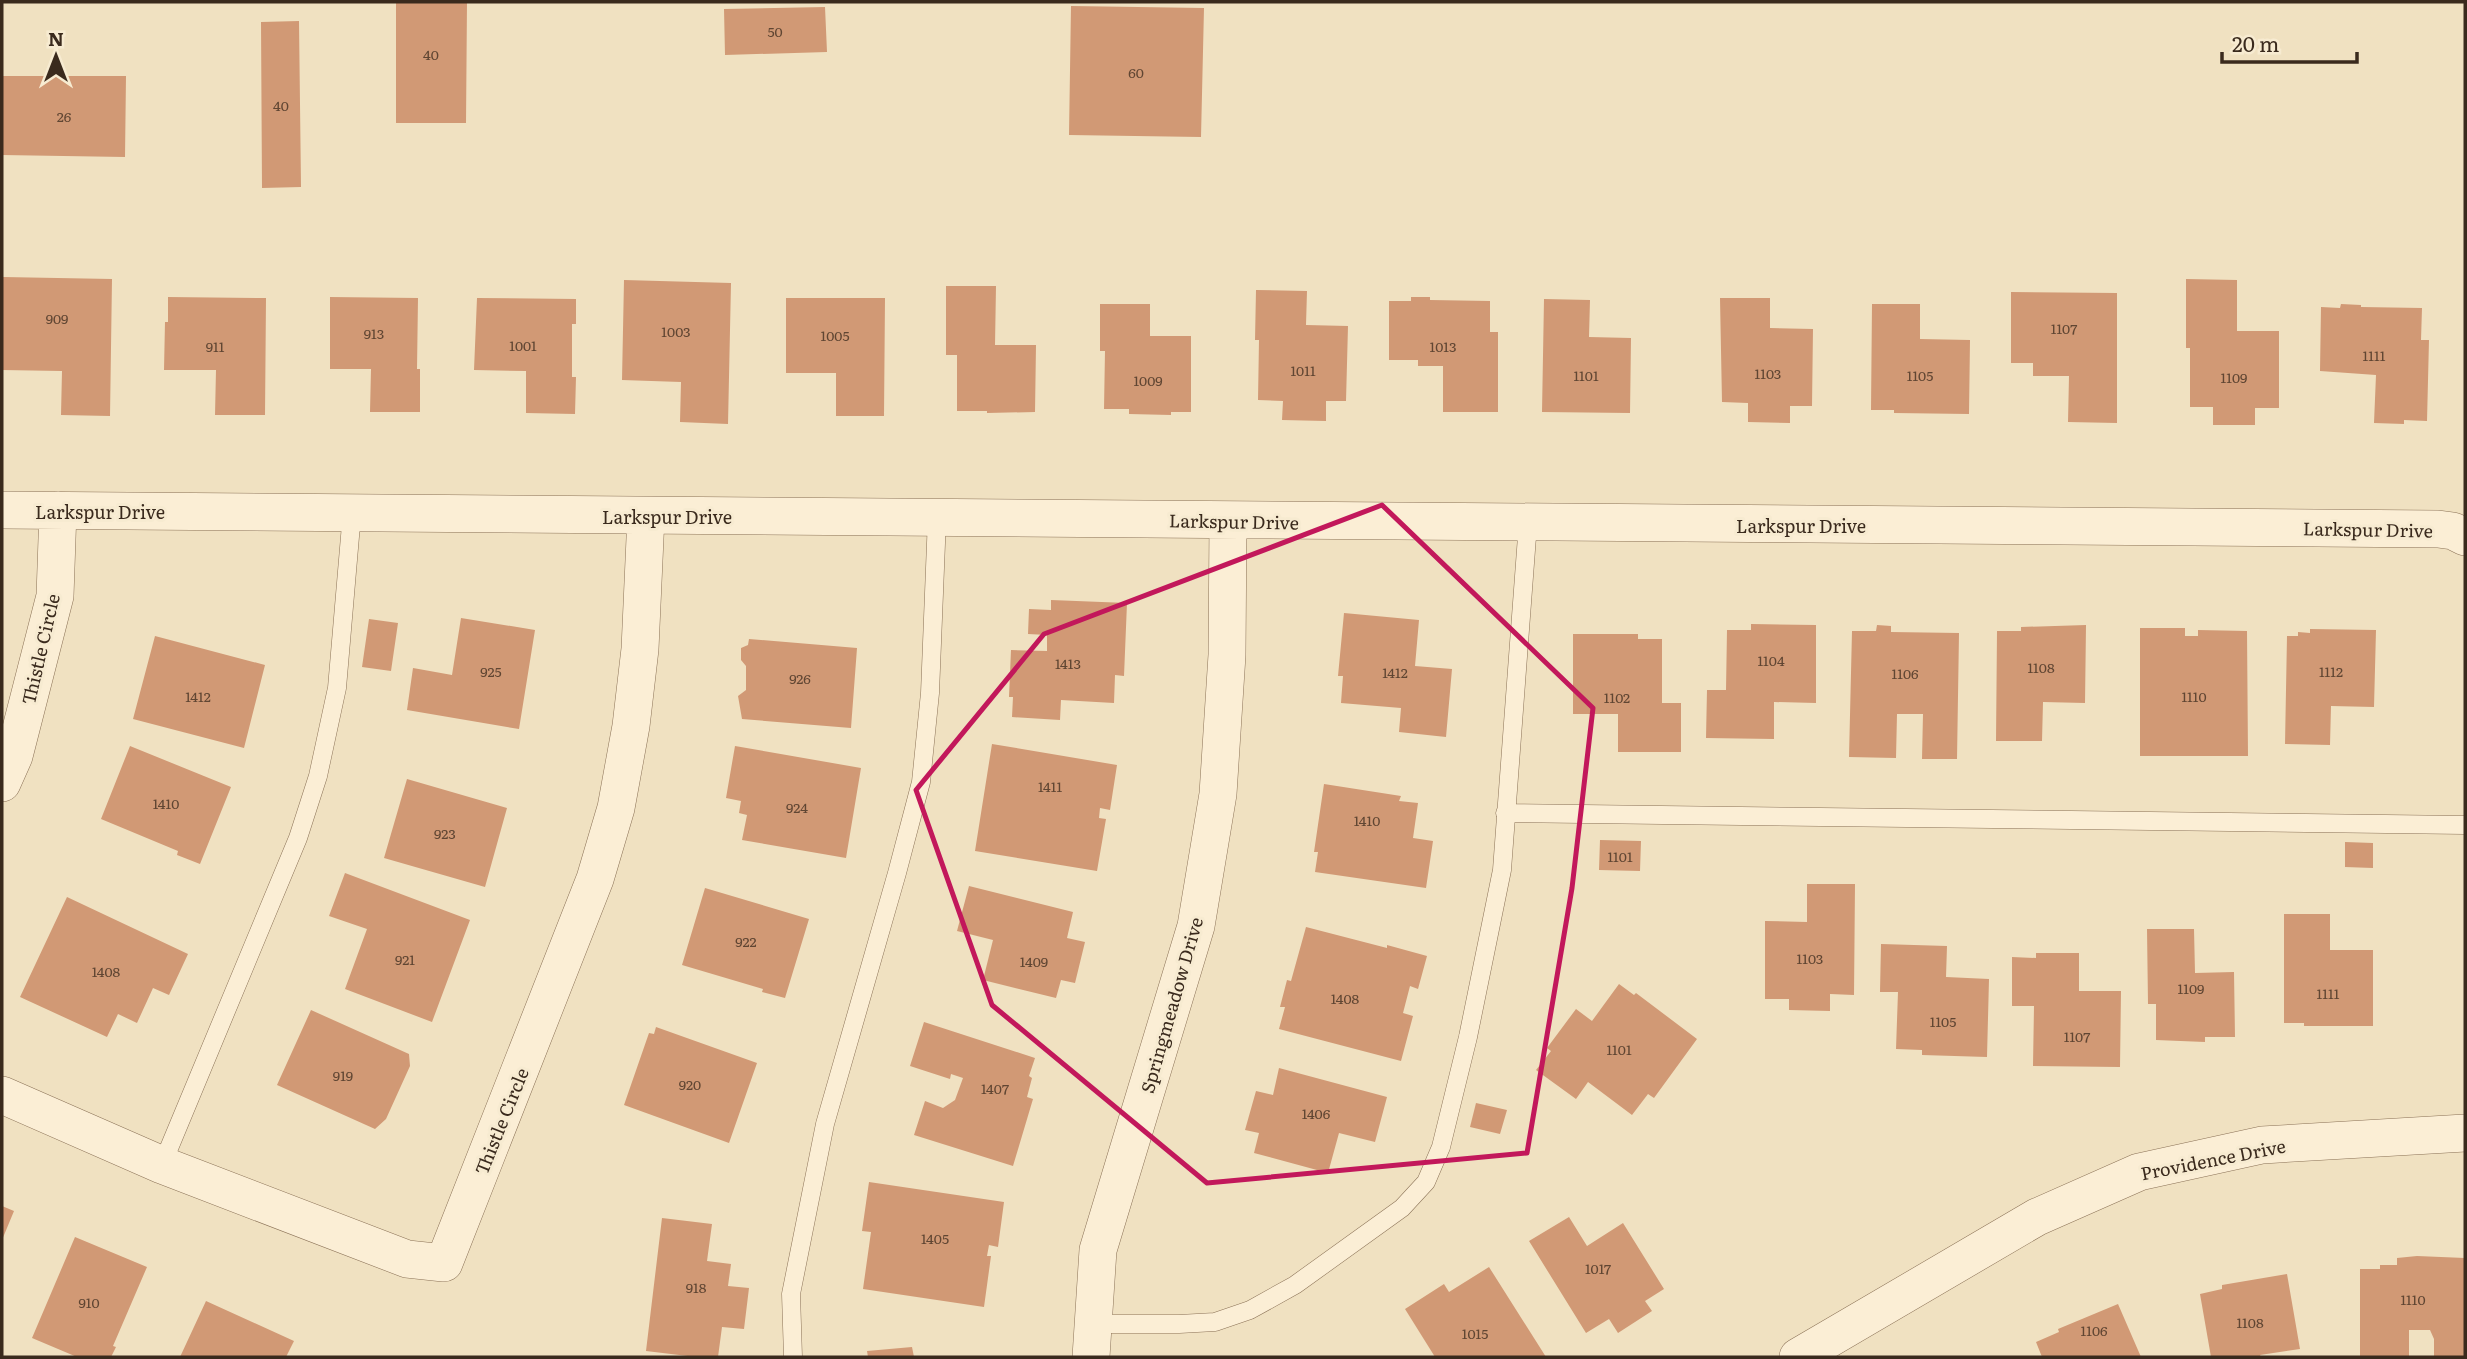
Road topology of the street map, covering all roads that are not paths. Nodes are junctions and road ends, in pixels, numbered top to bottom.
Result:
1 (2, 510) edge
2 (58, 510) junction
3 (352, 513) junction
4 (646, 516) junction
5 (937, 518) junction
6 (1228, 521) junction
7 (1528, 523) junction
8 (2465, 537) edge
9 (2, 783) edge
10 (1505, 813) junction
11 (2465, 825) edge
12 (2, 1094) edge
13 (2465, 1132) edge
14 (162, 1165) junction
15 (1092, 1340) edge
16 (793, 1357) edge
17 (1798, 1357) edge

1 - 2 street, Larkspur Drive
2 - 3 street, Larkspur Drive
2 - 9 street, Thistle Circle
3 - 4 street, Larkspur Drive
3 - 14 lane
4 - 5 street, Larkspur Drive
4 - 14 street, Thistle Circle
5 - 6 street, Larkspur Drive
5 - 16 lane
6 - 7 street, Larkspur Drive
6 - 15 street, Springmeadow Drive
7 - 8 street, Larkspur Drive
7 - 10 lane
10 - 11 lane
10 - 15 lane
12 - 14 street, Thistle Circle
13 - 17 street, Providence Drive

